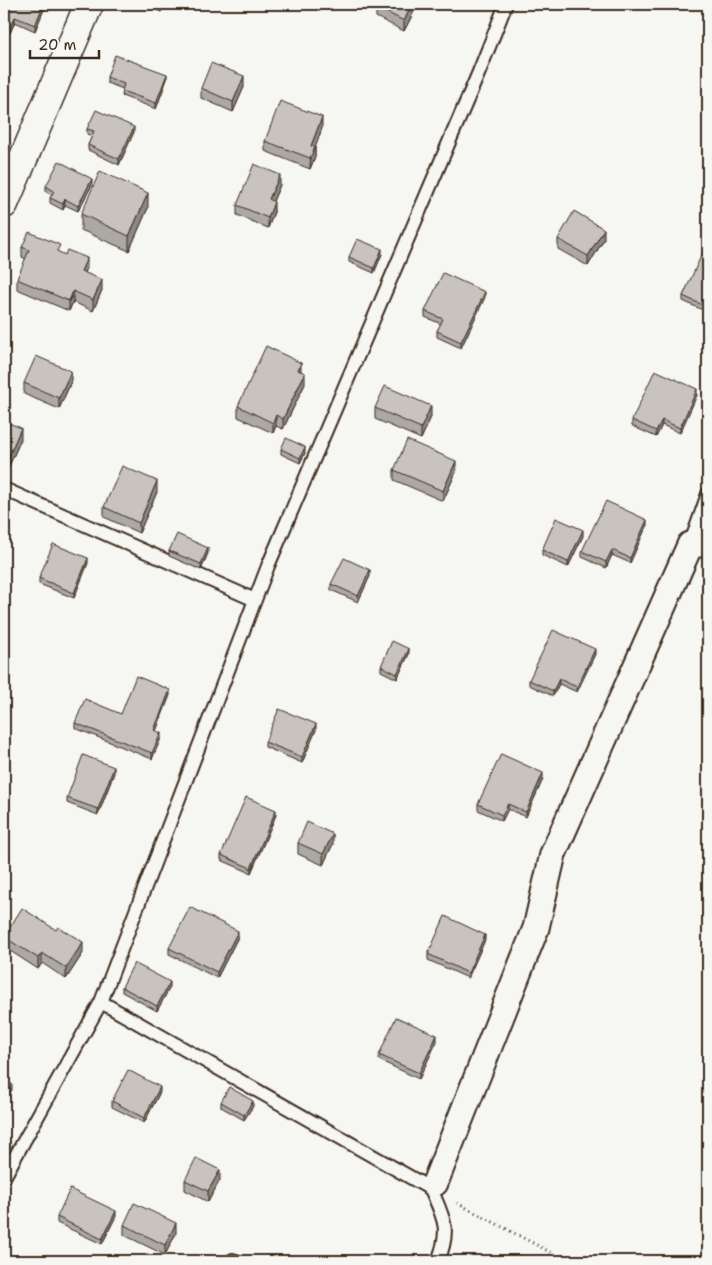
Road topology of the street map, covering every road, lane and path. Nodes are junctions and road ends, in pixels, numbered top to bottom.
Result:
1 (89, 4) edge
2 (506, 4) edge
3 (4, 204) edge
4 (4, 489) edge
5 (708, 494) edge
6 (699, 544) edge
7 (255, 600) junction
8 (101, 1002) junction
9 (4, 1177) edge
10 (433, 1186) junction
11 (438, 1261) edge
12 (567, 1261) edge

1 - 3 street
2 - 7 lane
4 - 7 lane
5 - 6 lane
6 - 10 street
7 - 8 lane
8 - 9 lane
8 - 10 lane
10 - 11 lane
10 - 12 path

